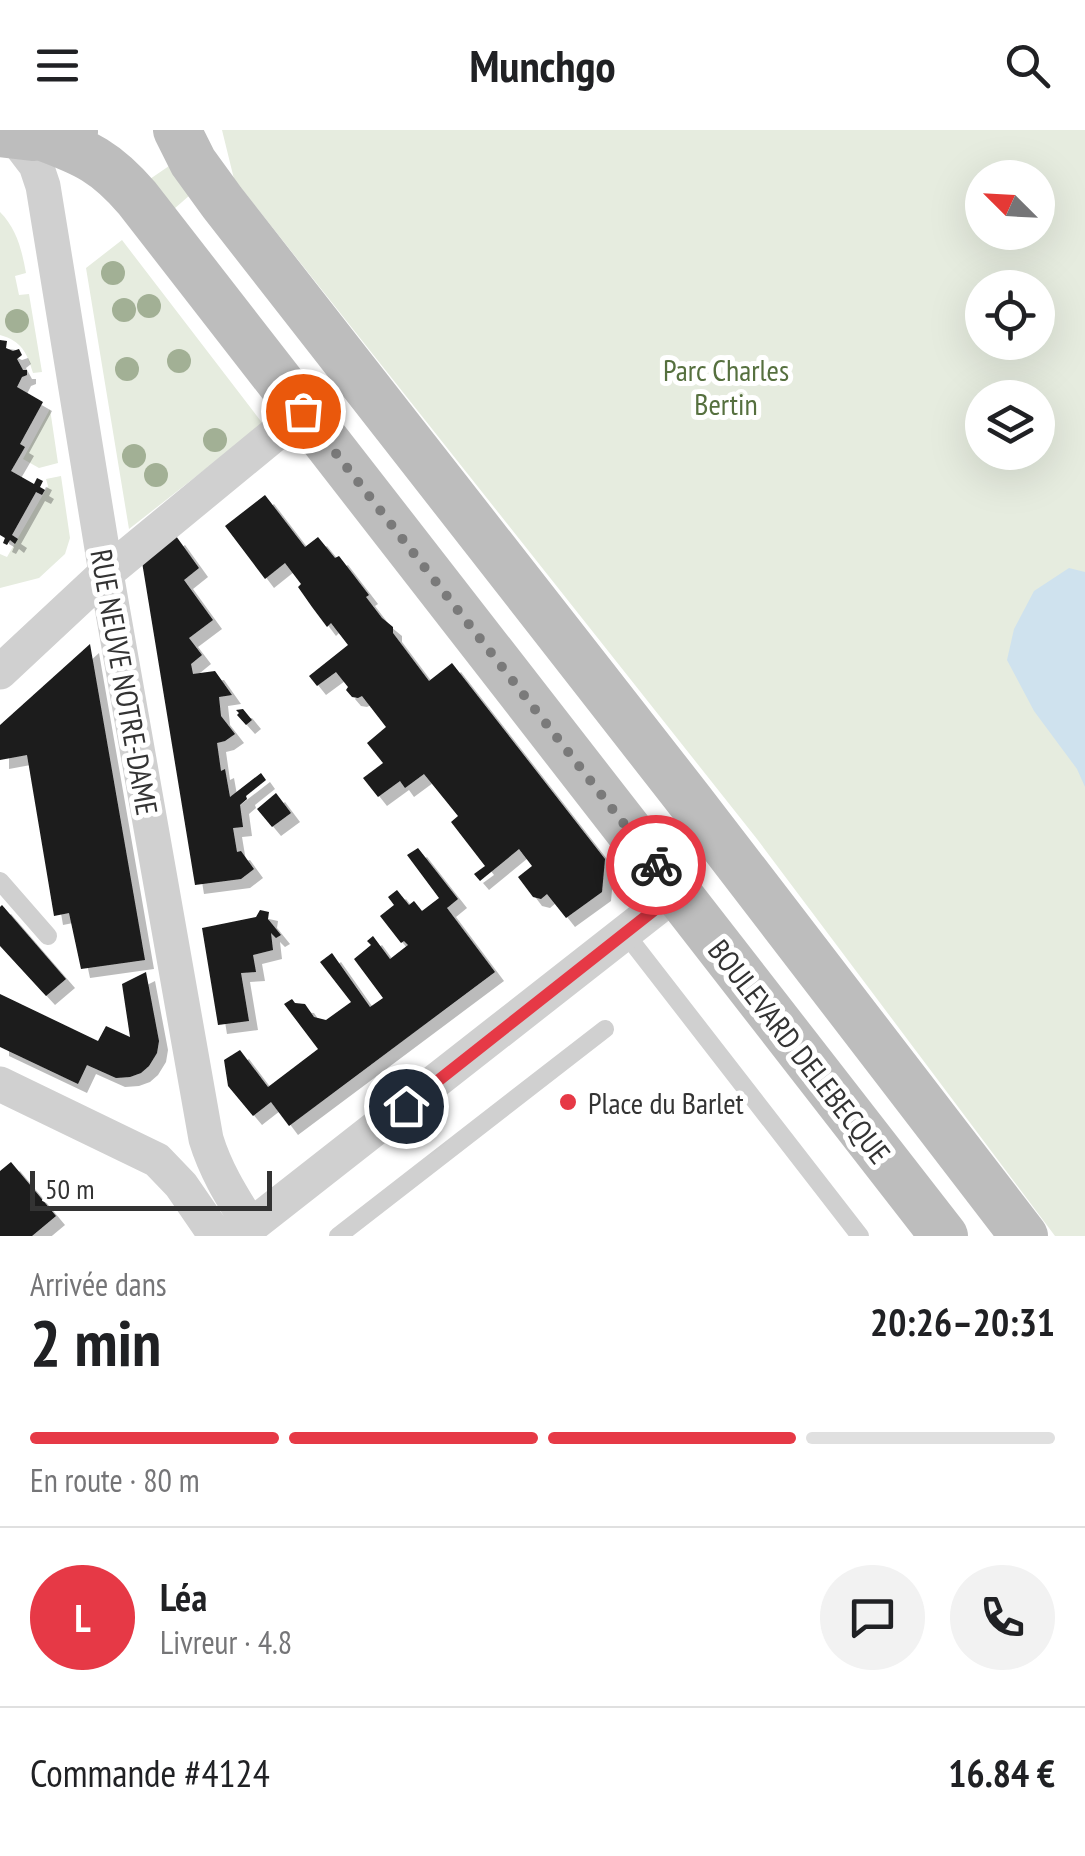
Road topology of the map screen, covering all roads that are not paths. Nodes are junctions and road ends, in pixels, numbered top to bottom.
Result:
1 (176, 130) edge
2 (24, 134) edge
3 (303, 411) junction
4 (106, 573) junction
5 (0, 672) edge
6 (0, 881) edge
7 (677, 892) junction
8 (625, 933) junction
9 (48, 936) dead end
10 (605, 1029) dead end
11 (0, 1084) edge
12 (245, 1231) edge
13 (216, 1236) edge
14 (338, 1236) edge
15 (860, 1236) edge
16 (944, 1236) edge
17 (1024, 1236) edge

1 - 17 main road
2 - 3 main road, BOULEVARD DELEBECQUE
2 - 4 street, RUE NEUVE NOTRE-DAME
3 - 4 street
3 - 7 main road, BOULEVARD DELEBECQUE
4 - 5 street
4 - 12 street, RUE NEUVE NOTRE-DAME
6 - 9 lane
7 - 8 street
7 - 16 main road, BOULEVARD DELEBECQUE
8 - 12 street
8 - 15 lane
10 - 14 lane
11 - 13 street

